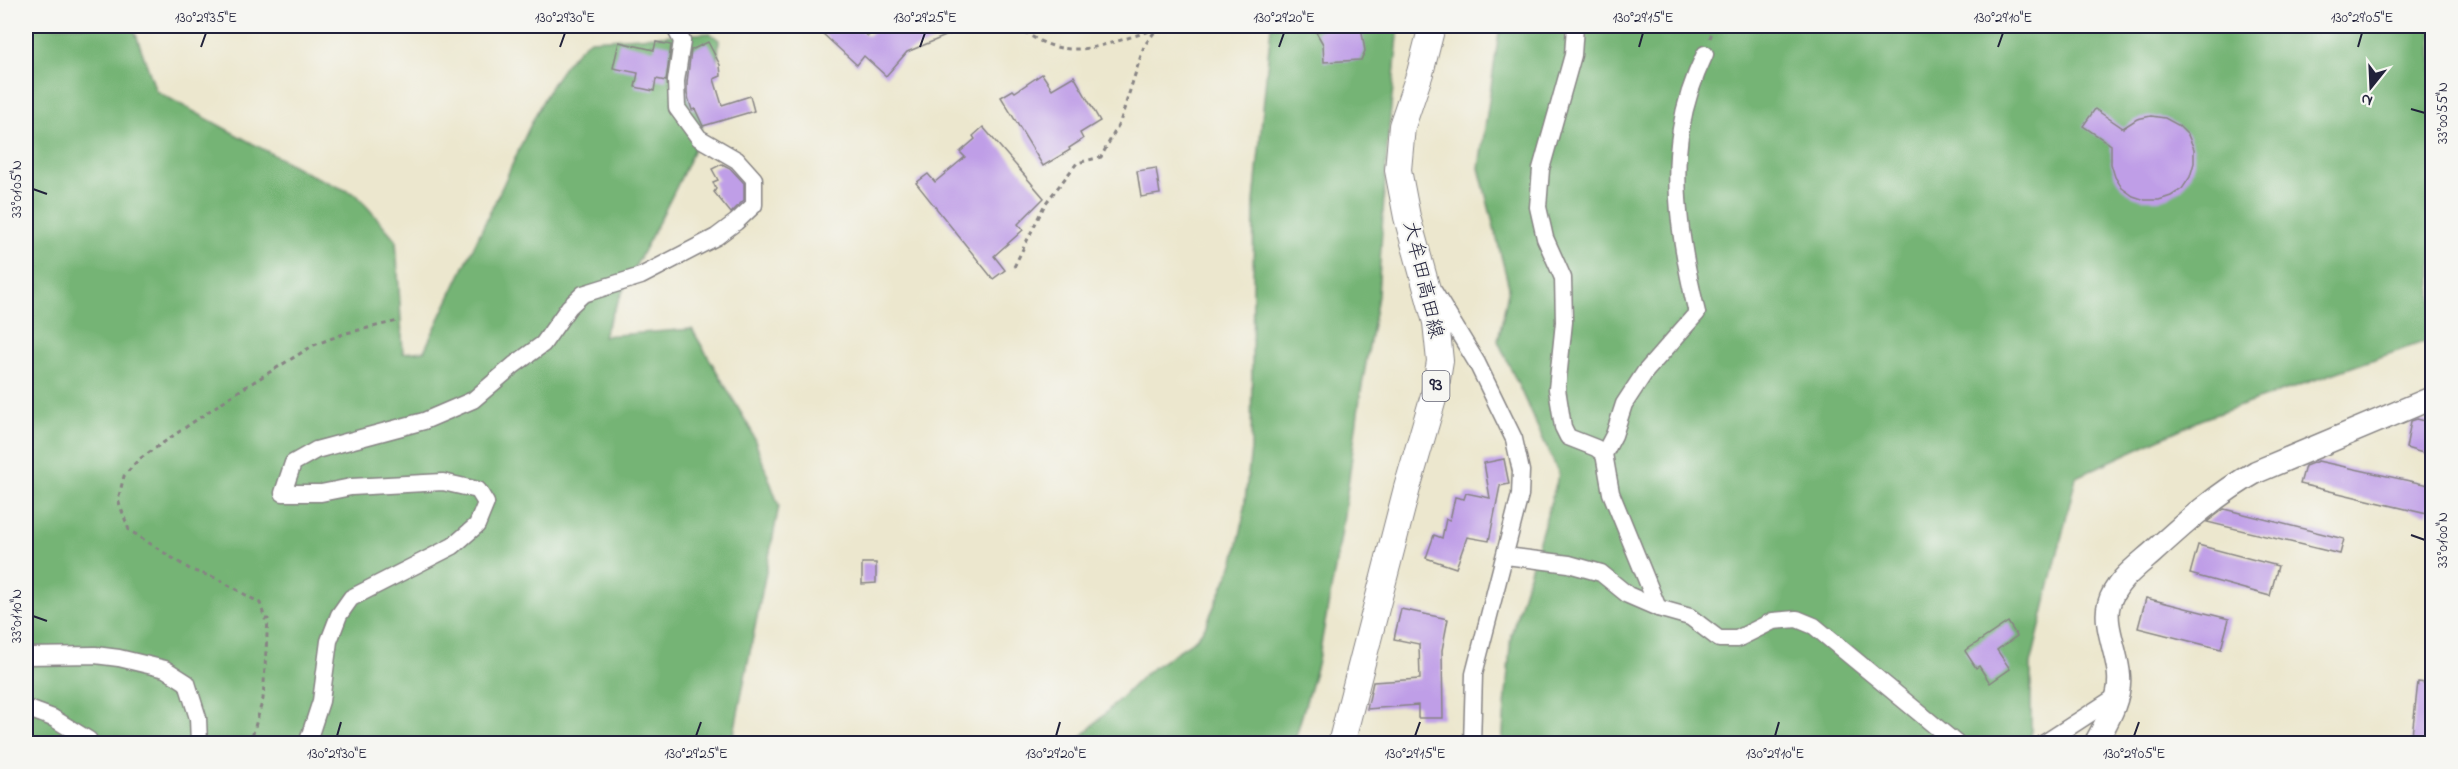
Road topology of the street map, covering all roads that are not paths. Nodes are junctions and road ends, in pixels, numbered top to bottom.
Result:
1 (674, 26) edge
2 (1432, 26) edge
3 (1575, 26) edge
4 (1705, 54) dead end
5 (1425, 278) junction
6 (2433, 398) edge
7 (1604, 454) junction
8 (1506, 556) junction
9 (1658, 609) junction
10 (26, 656) edge
11 (2117, 696) junction
12 (26, 708) edge
13 (90, 744) edge
14 (199, 744) edge
15 (308, 744) edge
16 (1341, 744) edge
17 (1472, 744) edge
18 (1957, 744) edge
19 (2043, 744) edge
20 (2095, 744) edge

1 - 15 street
2 - 5 main road, 大牟田高田線 / 93
3 - 7 street
4 - 7 street
5 - 8 street
5 - 16 main road, 大牟田高田線 / 93
6 - 11 street
7 - 9 street
8 - 9 street
8 - 17 street
9 - 18 street
10 - 14 street
11 - 19 street
11 - 20 street
12 - 13 street

